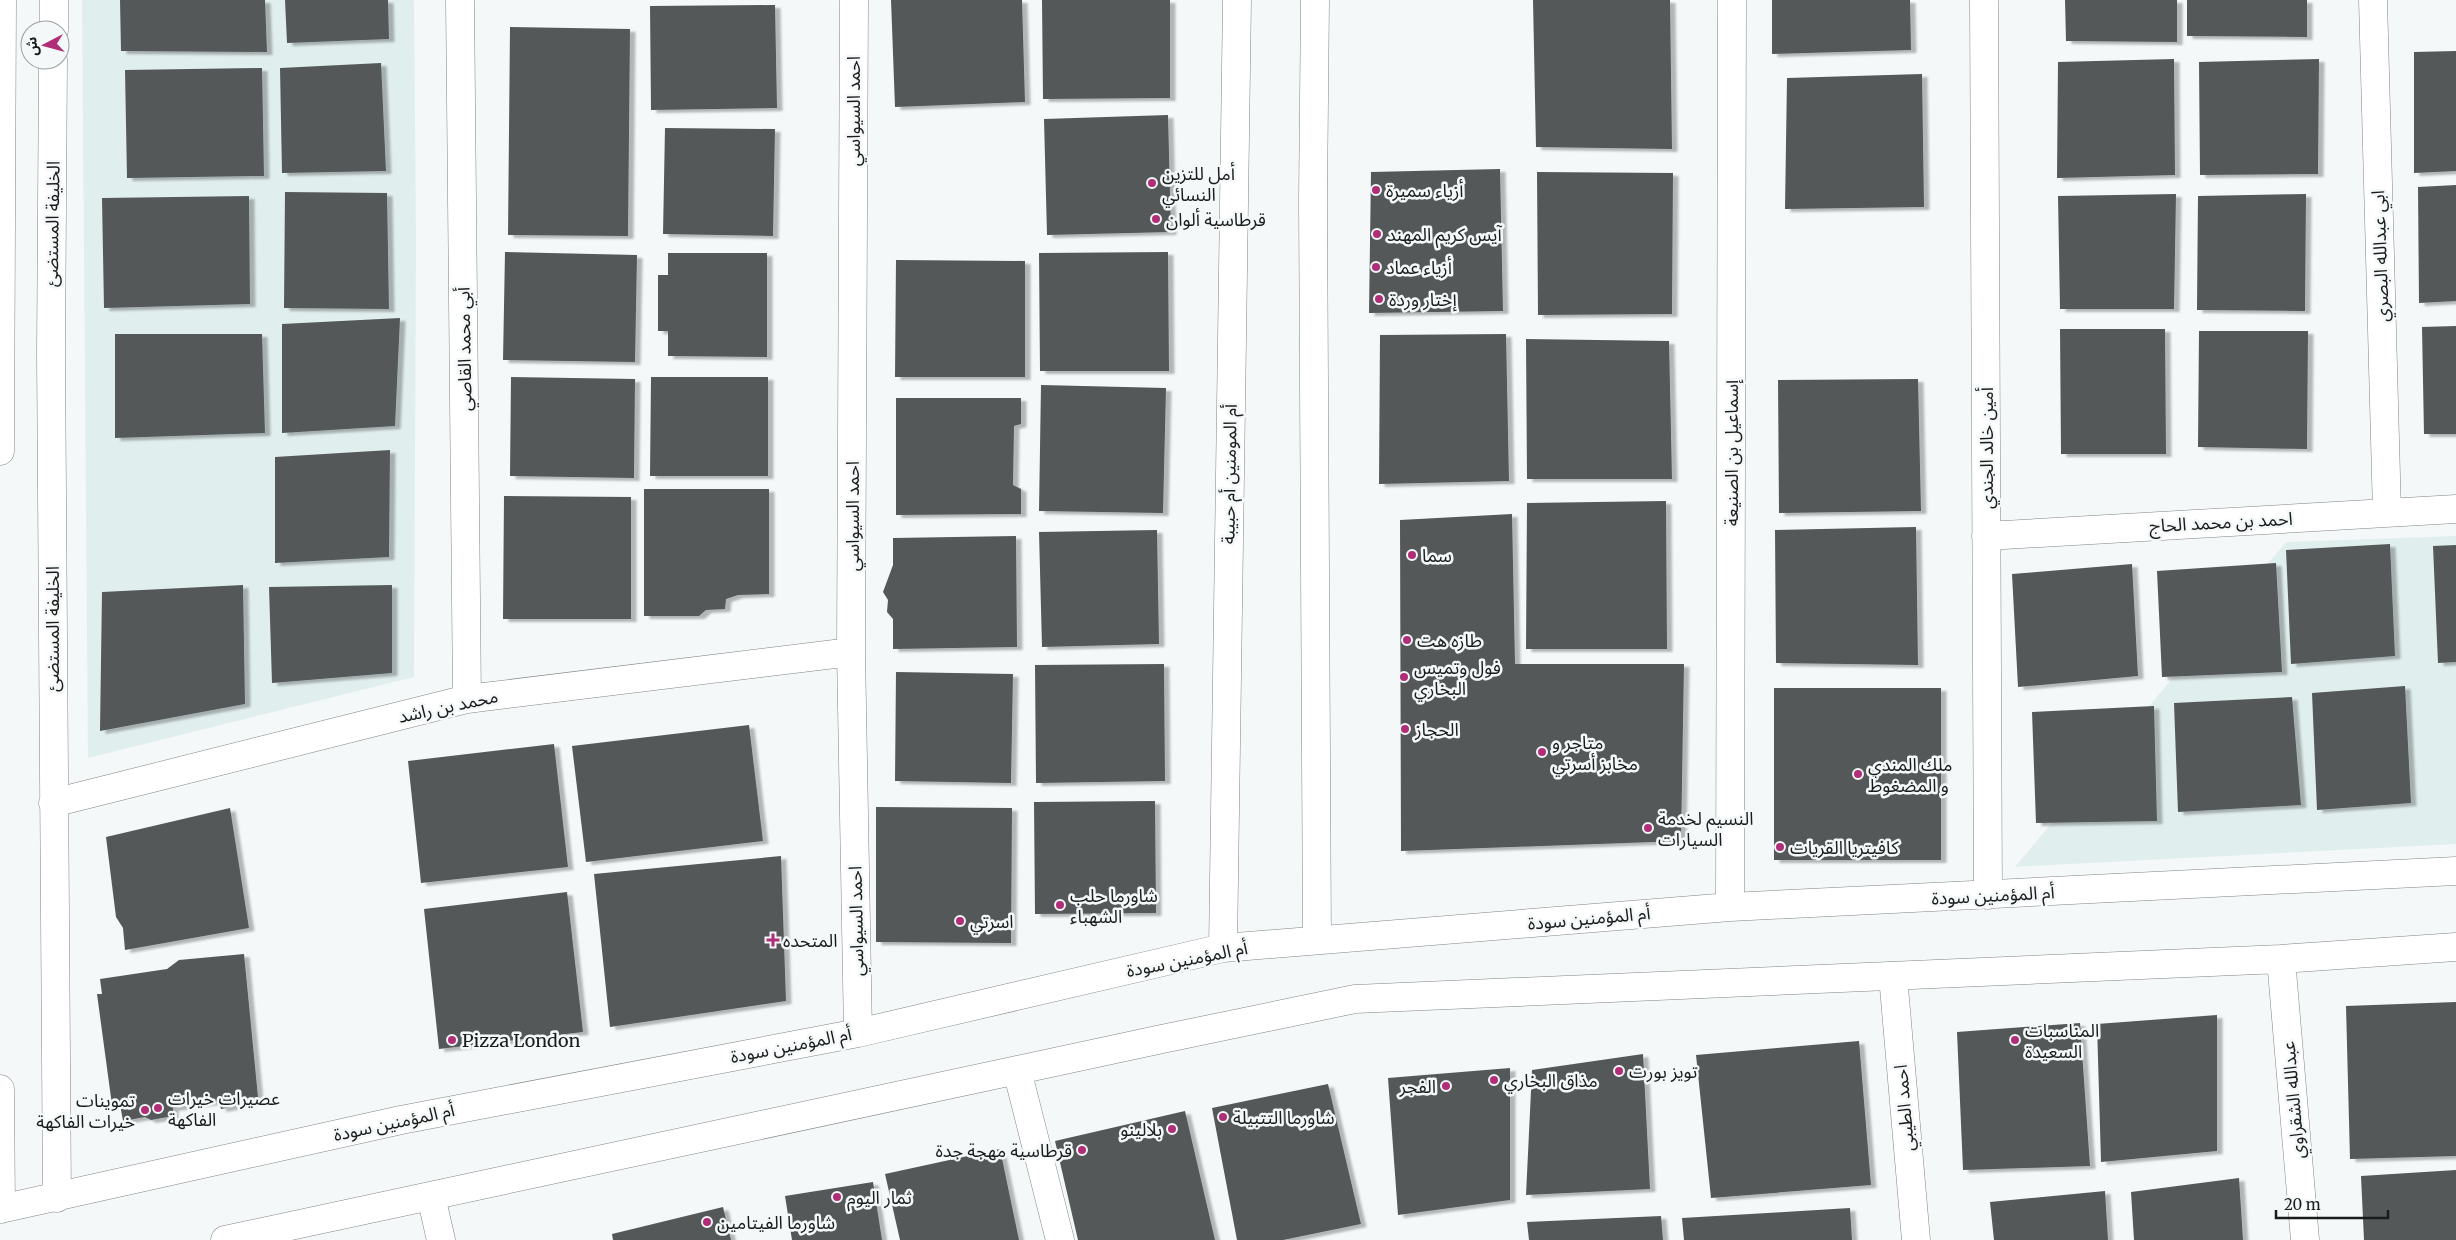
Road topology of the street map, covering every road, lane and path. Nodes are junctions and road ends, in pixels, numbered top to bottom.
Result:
1 (2, 0) edge
2 (54, 0) edge
3 (460, 0) edge
4 (854, 0) edge
5 (1237, 0) edge
6 (1315, 0) edge
7 (1732, 0) edge
8 (1984, 0) edge
9 (2372, 0) edge
10 (54, 20) edge
11 (54, 70) edge
12 (1, 359) edge
13 (0, 451) edge
14 (2456, 509) edge
15 (2387, 513) junction
16 (1986, 536) junction
17 (851, 652) junction
18 (467, 699) junction
19 (53, 803) junction
20 (2456, 872) edge
21 (1988, 895) junction
22 (1730, 906) junction
23 (1316, 940) junction
24 (2456, 947) edge
25 (1223, 948) junction
26 (2281, 959) junction
27 (1893, 976) junction
28 (858, 1033) junction
29 (1017, 1070) junction
30 (0, 1089) edge
31 (431, 1196) junction
32 (57, 1198) junction
33 (0, 1209) edge
34 (225, 1240) edge
35 (441, 1240) edge
36 (1060, 1240) edge
37 (1916, 1240) edge
38 (2305, 1240) edge

1 - 12 street
2 - 10 street
3 - 18 street, أبي محمد القاصي
4 - 17 street, احمد السيواسي
5 - 25 street, أم المومنين أم حبيبة
6 - 23 street
7 - 22 street, إسماعيل بن الصنيعة
8 - 16 street, أمين خالد الجندي
9 - 15 street, ابي عبدالله البصري
11 - 19 street, الخليفة المستضئ
12 - 13 street
14 - 15 street, احمد بن محمد الحاج
15 - 16 street, احمد بن محمد الحاج
16 - 21 street, أمين خالد الجندي
17 - 18 street, محمد بن راشد
17 - 28 street, احمد السيواسي
18 - 19 street, محمد بن راشد
19 - 32 street, الخليفة المستضئ
20 - 21 street, أم المؤمنين سودة
21 - 22 street, أم المؤمنين سودة
22 - 23 street, أم المؤمنين سودة
23 - 25 street, أم المؤمنين سودة
24 - 26 street
25 - 28 street, أم المؤمنين سودة
26 - 27 street
26 - 38 street, عبدالله الشقراوي
27 - 29 street
27 - 37 street, احمد الطيبي
28 - 32 street, أم المؤمنين سودة
29 - 31 street
29 - 36 street
30 - 33 street
31 - 34 street
31 - 35 street
32 - 33 street, أم المؤمنين سودة

